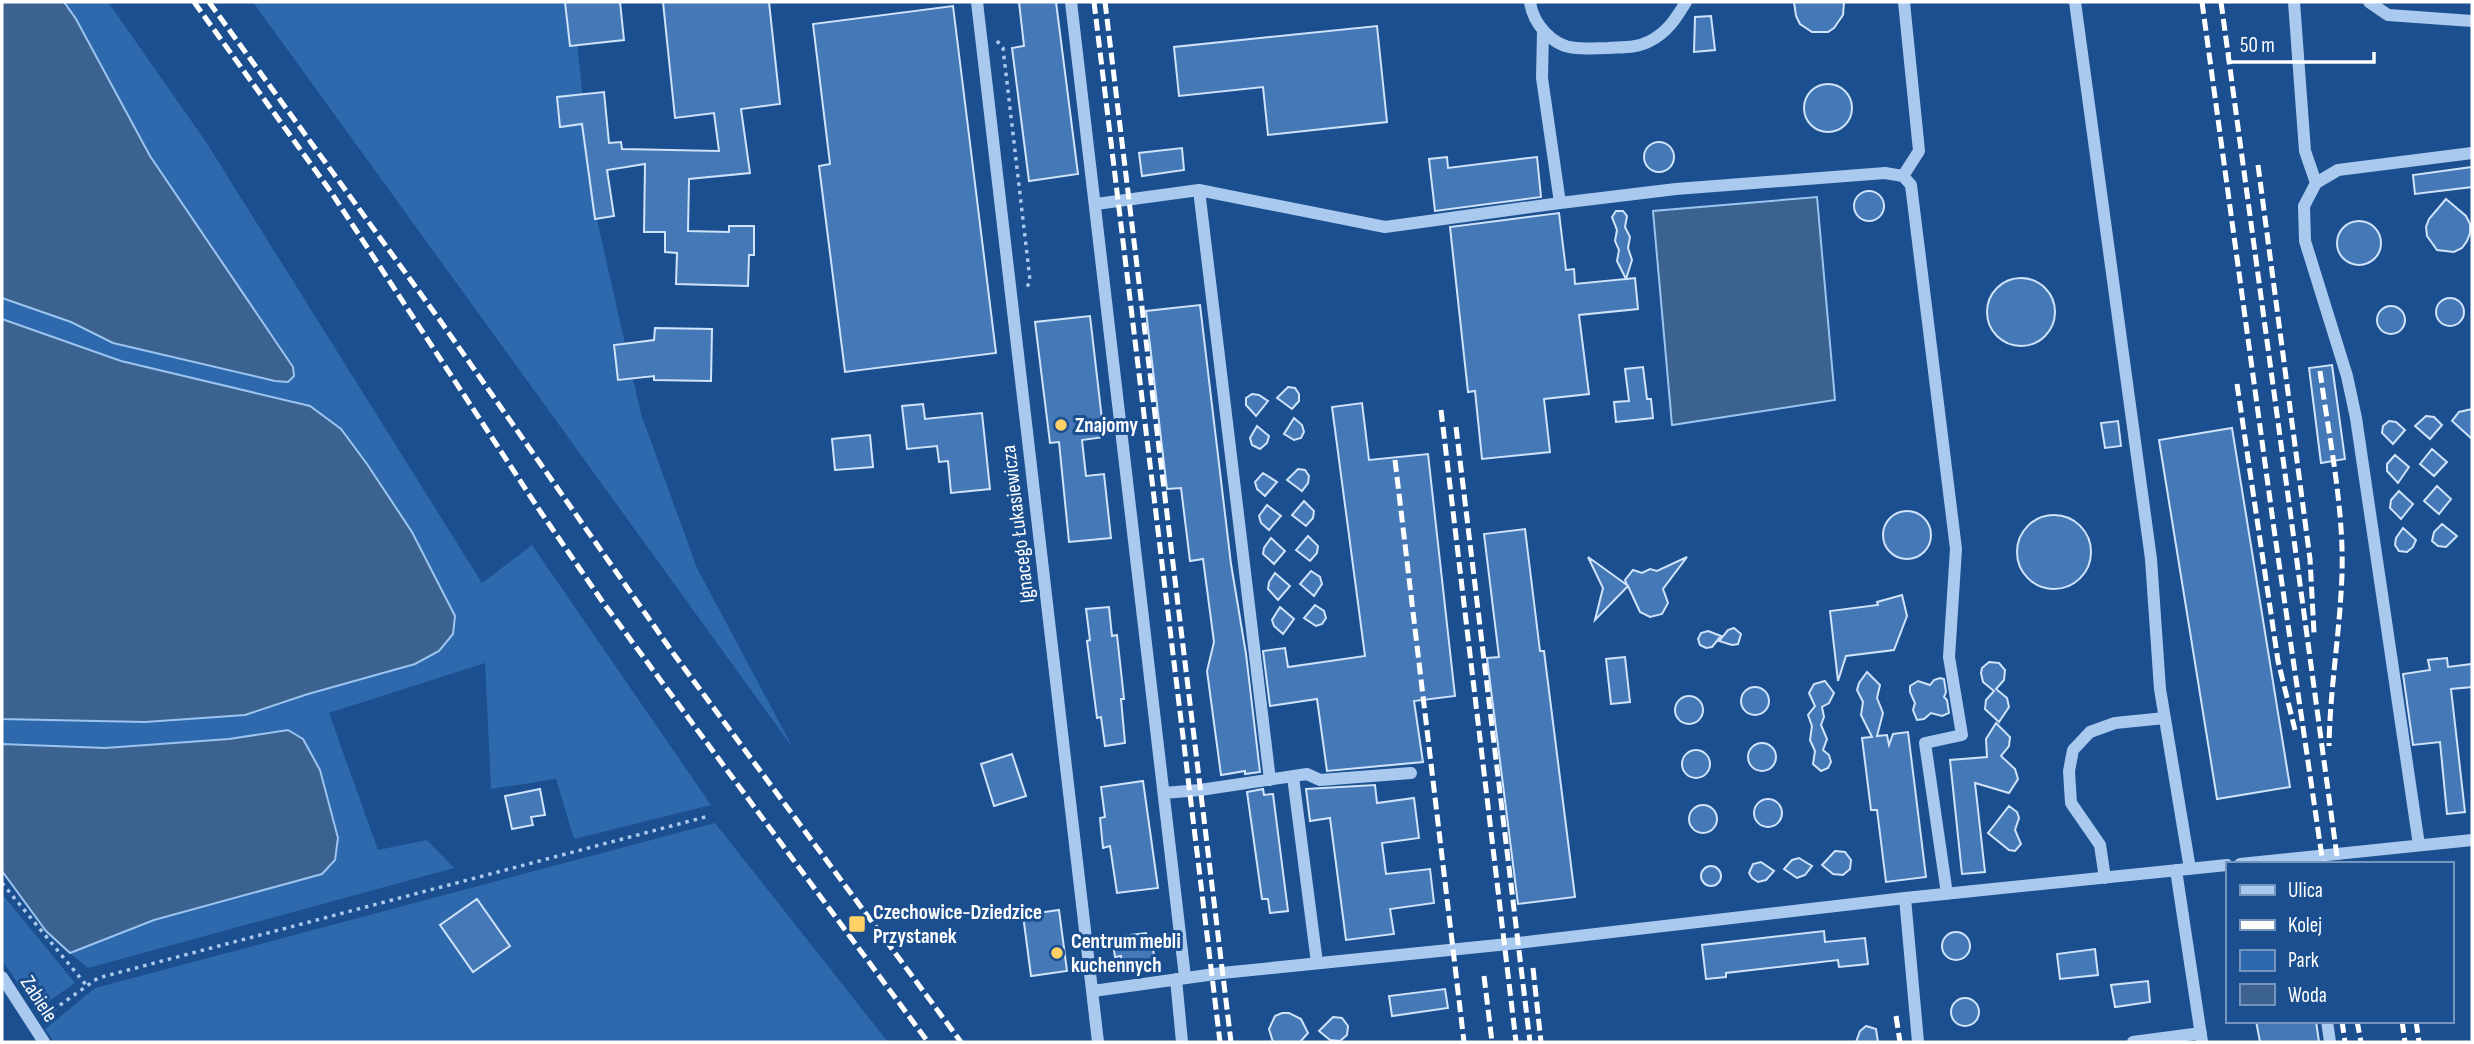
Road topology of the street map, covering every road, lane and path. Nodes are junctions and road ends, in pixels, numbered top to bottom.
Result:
1 (977, 2) edge
2 (1071, 2) edge
3 (1530, 2) edge
4 (1686, 2) edge
5 (1905, 2) edge
6 (2075, 2) edge
7 (2294, 2) edge
8 (2369, 2) edge
9 (2472, 21) edge
10 (1543, 31) junction
11 (2472, 153) edge
12 (1903, 176) junction
13 (2316, 183) junction
14 (1199, 190) junction
15 (1560, 203) junction
16 (1096, 204) junction
17 (2165, 718) junction
18 (1410, 773) dead end
19 (1293, 776) junction
20 (1270, 780) junction
21 (1164, 793) junction
22 (709, 816) dead end
23 (2472, 840) edge
24 (2419, 845) junction
25 (2303, 861) edge
26 (2282, 862) edge
27 (2226, 865) edge
28 (2183, 870) junction
29 (2105, 878) junction
30 (2, 883) edge
31 (1947, 894) junction
32 (1905, 898) junction
33 (1317, 963) junction
34 (2, 977) edge
35 (1181, 978) junction
36 (87, 986) junction
37 (1093, 990) junction
38 (2327, 1023) edge
39 (33, 1025) junction
40 (2202, 1038) edge
41 (44, 1042) edge
42 (1098, 1042) edge
43 (1182, 1042) edge
44 (1918, 1042) edge
45 (2133, 1042) edge
46 (2330, 1042) edge

1 - 37 street, Ignacego Łukasiewicza
2 - 16 street
3 - 10 street
4 - 10 street
5 - 12 street
6 - 17 street
7 - 13 street
8 - 9 street
10 - 15 street
11 - 13 street
12 - 15 street
12 - 31 street
13 - 24 street
14 - 15 street
14 - 16 street
14 - 20 street
16 - 21 street
17 - 28 street
17 - 29 street
18 - 19 street
19 - 20 street
19 - 33 street
20 - 21 street
21 - 35 street
22 - 36 path
23 - 24 street
24 - 25 street
25 - 26 street
27 - 28 street
28 - 29 street
28 - 40 street
29 - 31 street
30 - 36 path
31 - 32 street
32 - 33 street
32 - 44 street
33 - 35 street
34 - 39 street, Zabiele
35 - 37 street
35 - 43 street
36 - 39 path
37 - 42 street, Ignacego Łukasiewicza
38 - 46 street
39 - 41 street, Zabiele
40 - 45 street

